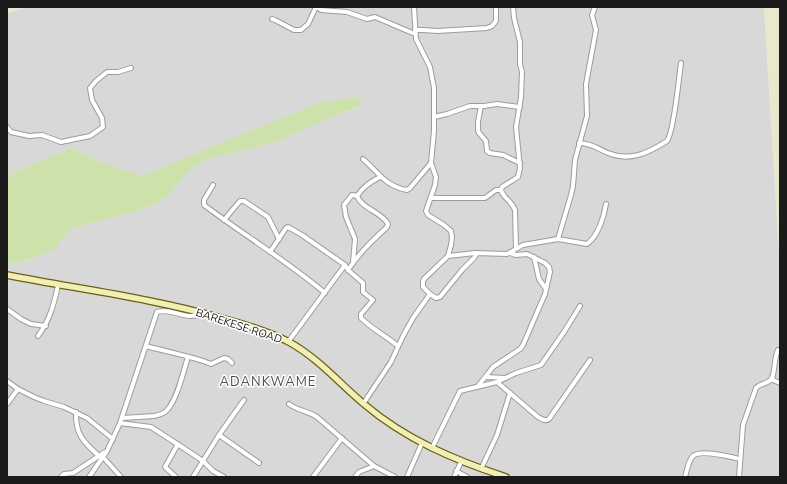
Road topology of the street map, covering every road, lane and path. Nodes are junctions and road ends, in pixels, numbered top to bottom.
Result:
1 (316, 7) edge
2 (344, 7) edge
3 (414, 7) edge
4 (496, 7) edge
5 (513, 7) edge
6 (595, 7) edge
7 (347, 12) junction
8 (272, 19) dead end
9 (415, 32) junction
10 (681, 63) dead end
11 (131, 68) dead end
12 (481, 106) junction
13 (520, 107) junction
14 (434, 117) junction
15 (7, 127) edge
16 (579, 143) junction
17 (363, 159) dead end
18 (431, 163) junction
19 (520, 164) junction
20 (380, 177) junction
21 (212, 185) dead end
22 (500, 190) junction
23 (357, 196) junction
24 (431, 198) junction
25 (606, 204) dead end
26 (224, 220) junction
27 (279, 239) junction
28 (558, 239) junction
29 (516, 248) junction
30 (270, 252) junction
31 (477, 252) junction
32 (510, 253) junction
33 (448, 256) junction
34 (534, 257) junction
35 (353, 263) junction
36 (345, 265) junction
37 (348, 270) junction
38 (7, 275) edge
39 (58, 285) junction
40 (546, 289) junction
41 (325, 292) junction
42 (430, 294) junction
43 (580, 306) dead end
44 (7, 309) edge
45 (202, 312) junction
46 (46, 326) junction
47 (38, 336) dead end
48 (288, 342) junction
49 (146, 346) junction
50 (398, 346) junction
51 (778, 350) dead end
52 (188, 357) junction
53 (590, 360) dead end
54 (232, 363) dead end
55 (486, 377) junction
56 (506, 378) junction
57 (772, 378) junction
58 (7, 381) edge
59 (497, 382) junction
60 (780, 383) edge
61 (478, 386) junction
62 (18, 389) junction
63 (510, 393) junction
64 (244, 400) dead end
65 (7, 404) edge
66 (289, 404) dead end
67 (363, 404) junction
68 (76, 412) junction
69 (121, 420) junction
70 (219, 435) junction
71 (342, 438) junction
72 (113, 439) junction
73 (422, 443) junction
74 (178, 444) junction
75 (432, 448) junction
76 (101, 457) junction
77 (740, 459) junction
78 (203, 461) junction
79 (461, 462) junction
80 (259, 463) dead end
81 (374, 466) junction
82 (481, 469) junction
83 (456, 471) junction
84 (61, 477) edge
85 (89, 477) edge
86 (121, 477) edge
87 (176, 477) edge
88 (193, 477) edge
89 (224, 477) edge
90 (313, 477) edge
91 (356, 477) edge
92 (395, 477) edge
93 (407, 477) edge
94 (454, 477) edge
95 (467, 477) edge
96 (506, 477) edge
97 (685, 477) edge
98 (738, 477) edge

1 - 7 street
1 - 8 street
2 - 7 street
3 - 9 street
4 - 9 street
5 - 13 street
6 - 16 street
7 - 9 street
9 - 14 street
10 - 16 street
11 - 15 street
12 - 13 street
12 - 14 street
12 - 19 street
13 - 19 street
14 - 18 street
16 - 28 street
17 - 20 street
18 - 20 street
18 - 24 street
19 - 22 street
20 - 23 street
21 - 26 street
22 - 24 street
22 - 29 street
23 - 35 street
23 - 35 street
24 - 33 street
25 - 28 street
26 - 27 street
26 - 30 street
27 - 30 street
27 - 36 street
28 - 29 street
29 - 32 street
30 - 41 street
31 - 32 street
31 - 33 street
31 - 42 street
32 - 34 street
33 - 42 street
34 - 40 street
34 - 40 street
35 - 37 street
36 - 37 street
36 - 41 street
37 - 50 street
38 - 39 main road, BAREKESE ROAD
39 - 45 main road, BAREKESE ROAD
39 - 46 street
40 - 55 street
41 - 48 street
42 - 50 street
43 - 56 street
44 - 46 street
45 - 48 main road, BAREKESE ROAD
45 - 49 street
46 - 47 street
48 - 67 main road, BAREKESE ROAD
49 - 52 street
49 - 69 street
50 - 67 street
51 - 57 street
52 - 54 street
52 - 69 street
53 - 63 street
55 - 56 street
55 - 61 street
56 - 59 street
57 - 60 street
57 - 77 street
58 - 62 street
59 - 61 street
59 - 63 street
61 - 75 street
62 - 65 street
62 - 68 street
63 - 82 street
64 - 70 street
66 - 71 street
67 - 73 main road, BAREKESE ROAD
68 - 72 street
68 - 76 street
69 - 72 street
69 - 74 street
70 - 78 street
70 - 80 street
71 - 81 street
71 - 90 street
72 - 76 street
73 - 75 main road, BAREKESE ROAD
73 - 93 street
74 - 78 street
74 - 87 street
75 - 79 main road, BAREKESE ROAD
76 - 84 street
76 - 85 street
76 - 86 street
77 - 97 street
77 - 98 street
78 - 88 street
78 - 89 street
79 - 82 main road, BAREKESE ROAD
79 - 83 street
81 - 91 street
81 - 92 street
82 - 96 main road, BAREKESE ROAD
83 - 94 street
83 - 95 street

